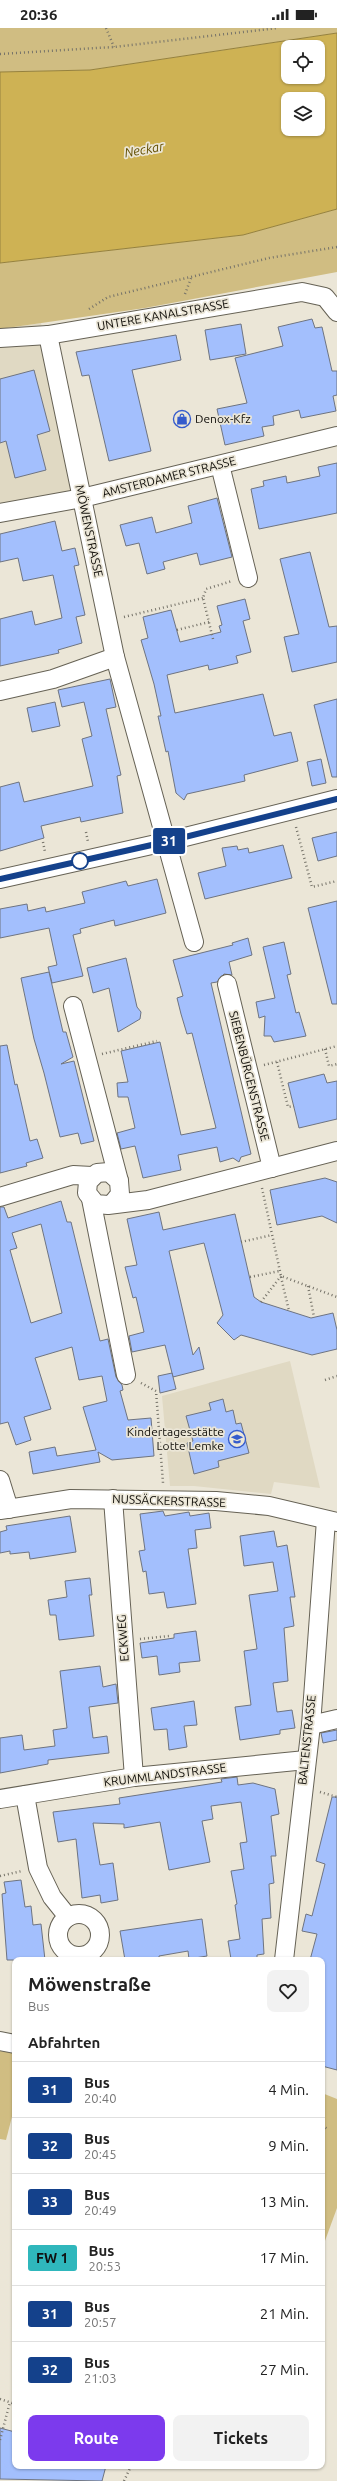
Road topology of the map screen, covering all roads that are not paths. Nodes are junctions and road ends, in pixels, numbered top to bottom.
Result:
1 (337, 312) edge
2 (48, 334) junction
3 (0, 338) edge
4 (337, 436) edge
5 (220, 465) junction
6 (82, 498) junction
7 (0, 513) edge
8 (248, 578) road end
9 (115, 657) junction
10 (0, 691) edge
11 (337, 799) edge
12 (165, 842) junction
13 (0, 879) edge
14 (194, 942) dead end
15 (226, 984) dead end
16 (73, 1006) dead end
17 (337, 1151) edge
18 (265, 1169) junction
19 (92, 1176) junction
20 (119, 1181) junction
21 (0, 1197) edge
22 (91, 1199) junction
23 (112, 1204) junction
24 (126, 1375) road end
25 (0, 1480) edge
26 (113, 1499) junction
27 (5, 1510) edge
28 (331, 1521) edge
29 (337, 1719) edge
30 (311, 1724) junction
31 (306, 1760) junction
32 (134, 1777) junction
33 (25, 1795) junction
34 (0, 1799) edge
35 (68, 1917) junction
36 (72, 1957) edge
37 (284, 1957) edge
38 (0, 2041) edge
39 (12, 2043) edge

1 - 2 street, UNTERE KANALSTRASSE
2 - 3 street, UNTERE KANALSTRASSE
2 - 6 street, MÖWENSTRASSE
4 - 5 street, AMSTERDAMER STRASSE
5 - 6 street, AMSTERDAMER STRASSE
5 - 8 street
6 - 7 street, AMSTERDAMER STRASSE
6 - 9 street, MÖWENSTRASSE
9 - 10 street
9 - 12 street, MÖWENSTRASSE
11 - 12 street
12 - 13 street
12 - 14 street, MÖWENSTRASSE
15 - 18 street, SIEBENBÜRGENSTRASSE
16 - 20 street
17 - 18 street
18 - 23 street
19 - 20 street
19 - 21 street
19 - 22 street
20 - 23 street
22 - 23 street
22 - 24 street
25 - 27 street
26 - 27 street, NUSSÄCKERSTRASSE
26 - 28 street, NUSSÄCKERSTRASSE
26 - 32 street, ECKWEG
28 - 30 street, BALTENSTRASSE
29 - 30 street
30 - 31 street, BALTENSTRASSE
31 - 32 street, KRUMMLANDSTRASSE
31 - 37 street, BALTENSTRASSE
32 - 33 street, KRUMMLANDSTRASSE
33 - 34 street, KRUMMLANDSTRASSE
33 - 35 street
35 - 36 street
35 - 36 street
38 - 39 street

